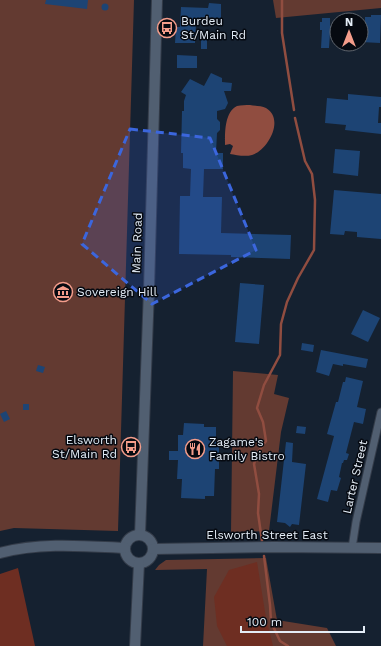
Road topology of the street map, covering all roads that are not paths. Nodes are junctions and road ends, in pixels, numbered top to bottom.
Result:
1 (157, 0) edge
2 (381, 412) edge
3 (140, 535) junction
4 (125, 548) junction
5 (352, 548) junction
6 (381, 548) edge
7 (153, 549) junction
8 (0, 553) edge
9 (139, 563) junction
10 (135, 646) edge

1 - 3 main road, Main Road
2 - 5 street, Larter Street
3 - 4 main road
3 - 7 main road
4 - 8 main road
4 - 9 main road
5 - 6 main road, Elsworth Street East
5 - 7 main road, Elsworth Street East
7 - 9 main road
9 - 10 main road

